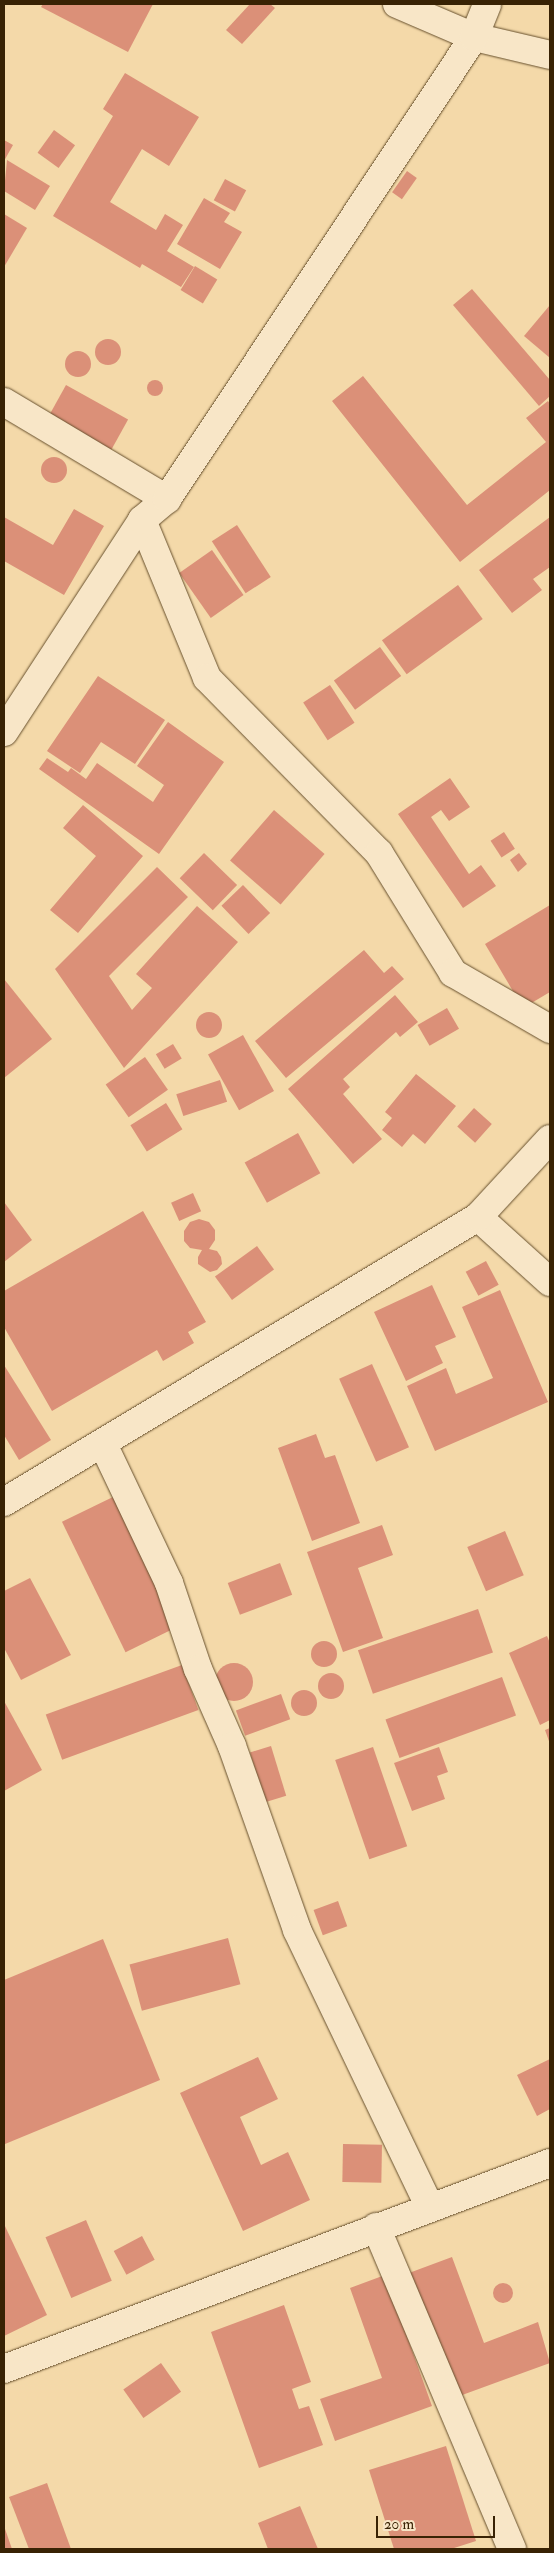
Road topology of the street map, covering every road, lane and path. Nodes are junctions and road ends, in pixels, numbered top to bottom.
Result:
1 (397, 4) edge
2 (487, 4) edge
3 (474, 37) junction
4 (550, 55) edge
5 (4, 402) edge
6 (167, 499) junction
7 (142, 520) junction
8 (4, 732) edge
9 (550, 1029) edge
10 (550, 1140) edge
11 (478, 1217) junction
12 (550, 1282) edge
13 (103, 1444) junction
14 (4, 1502) edge
15 (550, 2163) edge
16 (430, 2208) junction
17 (376, 2227) junction
18 (4, 2369) edge
19 (512, 2549) edge

1 - 3 street
2 - 3 street
3 - 4 street
3 - 6 street
5 - 6 street
6 - 7 street
7 - 8 street
7 - 9 street
10 - 11 street
11 - 12 street
11 - 13 street
13 - 14 street
13 - 16 street
15 - 16 street
16 - 17 street
17 - 18 street
17 - 19 street

